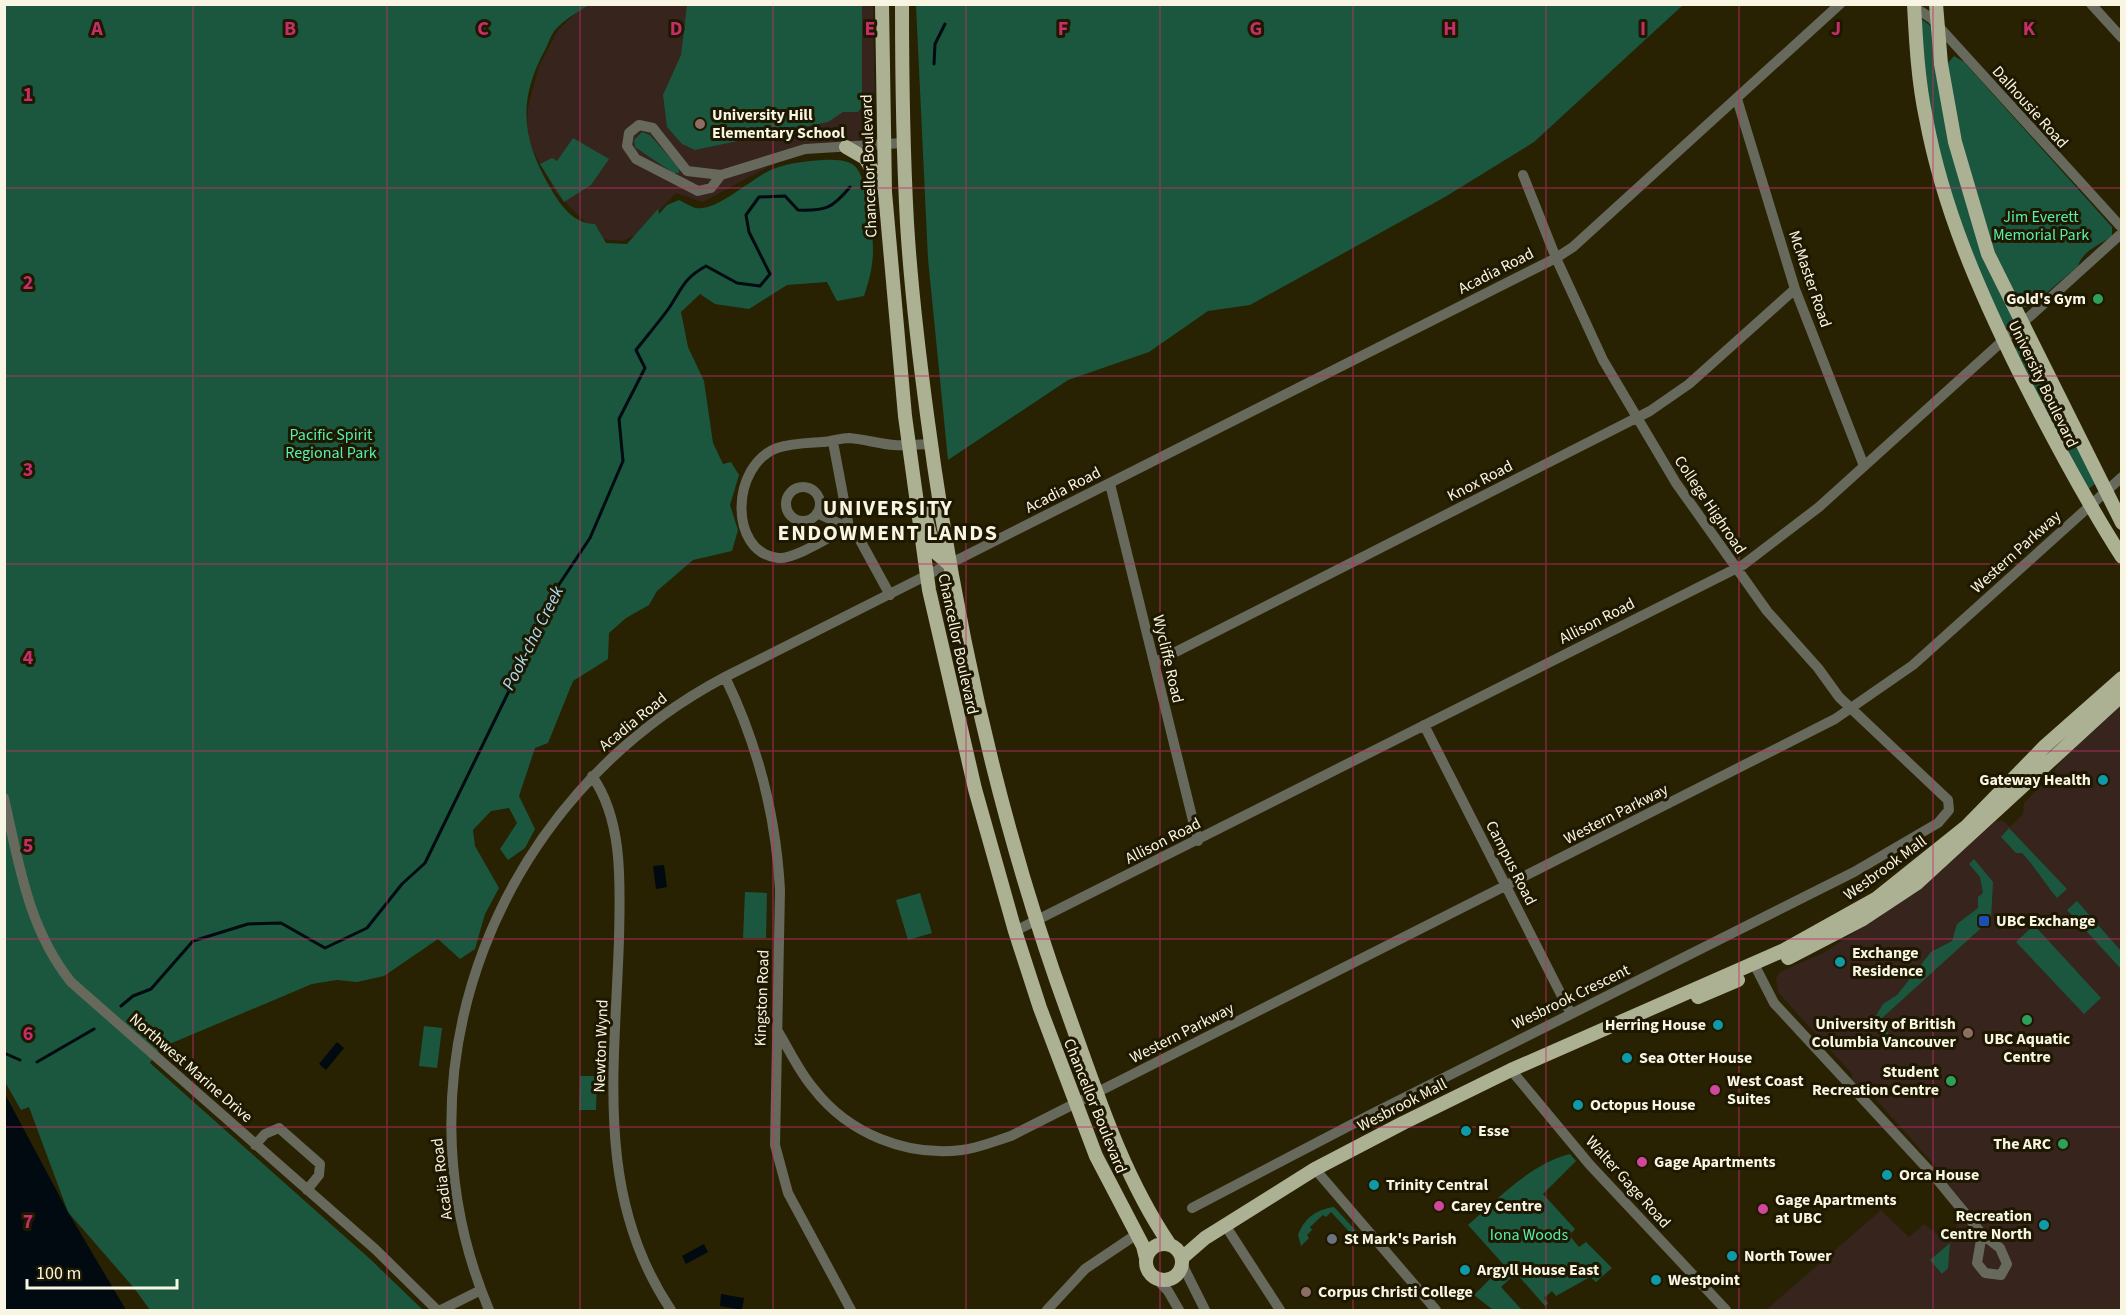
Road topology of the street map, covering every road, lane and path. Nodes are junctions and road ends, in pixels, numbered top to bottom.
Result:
1 (882, 4) edge
2 (902, 4) edge
3 (1840, 4) edge
4 (1936, 4) edge
5 (2091, 4) edge
6 (1914, 6) edge
7 (1937, 25) junction
8 (2121, 38) edge
9 (1737, 99) junction
10 (903, 143) junction
11 (883, 144) junction
12 (846, 147) junction
13 (687, 171) junction
14 (722, 175) junction
15 (1523, 175) dead end
16 (681, 184) junction
17 (885, 192) junction
18 (2121, 228) edge
19 (2121, 233) edge
20 (1556, 258) junction
21 (1795, 289) junction
22 (2021, 325) junction
23 (2004, 341) junction
24 (1636, 419) junction
25 (833, 442) junction
26 (931, 444) junction
27 (909, 445) junction
28 (1864, 466) junction
29 (2121, 477) edge
30 (913, 479) junction
31 (1110, 484) junction
32 (2106, 491) junction
33 (2089, 506) junction
34 (817, 513) dead end
35 (2121, 523) edge
36 (849, 527) junction
37 (2121, 557) edge
38 (949, 564) junction
39 (1736, 569) junction
40 (926, 576) junction
41 (890, 595) junction
42 (1154, 663) junction
43 (725, 677) junction
44 (2121, 678) edge
45 (2121, 695) edge
46 (1851, 709) junction
47 (1425, 725) junction
48 (592, 776) junction
49 (4, 798) edge
50 (1948, 800) joint
51 (1198, 841) junction
52 (1506, 886) junction
53 (1036, 923) junction
54 (1015, 931) junction
55 (1755, 968) junction
56 (1570, 1014) junction
57 (777, 1030) junction
58 (1511, 1070) junction
59 (1097, 1093) junction
60 (1074, 1105) junction
61 (255, 1144) junction
62 (1315, 1169) junction
63 (307, 1190) junction
64 (1192, 1208) dead end
65 (1225, 1225) junction
66 (1137, 1234) junction
67 (1982, 1234) dead end
68 (1178, 1254) junction
69 (1146, 1258) junction
70 (1156, 1278) junction
71 (481, 1290) junction
72 (439, 1311) edge
73 (489, 1311) edge
74 (671, 1311) edge
75 (851, 1311) edge
76 (1047, 1311) edge
77 (1179, 1311) edge
78 (1206, 1311) edge
79 (1280, 1311) edge
80 (1436, 1311) edge
81 (1726, 1311) edge

1 - 11 main road, Chancellor Boulevard
2 - 10 main road, Chancellor Boulevard
3 - 9 street, Acadia Road
4 - 7 main road, University Boulevard
5 - 8 street
6 - 7 street, Dalhousie Road
6 - 23 main road, University Boulevard
7 - 18 street, Dalhousie Road
7 - 22 main road, University Boulevard
9 - 20 street, Acadia Road
9 - 21 street, McMaster Road
10 - 11 street
10 - 26 main road, Chancellor Boulevard
11 - 12 street
11 - 17 main road, Chancellor Boulevard
12 - 14 street
12 - 17 main road
13 - 14 street
13 - 16 street
13 - 16 street
14 - 16 street
15 - 20 street, College Highroad
17 - 27 main road, Chancellor Boulevard
19 - 22 street, Allison Road
20 - 24 street, College Highroad
20 - 31 street, Acadia Road
21 - 24 street, Knox Road
21 - 28 street, McMaster Road
22 - 23 street, Allison Road
22 - 32 main road, University Boulevard
23 - 28 street, Allison Road
23 - 33 main road, University Boulevard
24 - 39 street, College Highroad
24 - 42 street, Knox Road
25 - 27 street
25 - 36 street
25 - 36 street
26 - 27 street
26 - 38 main road, Chancellor Boulevard
27 - 30 main road, Chancellor Boulevard
28 - 39 street, Allison Road
29 - 32 street, Western Parkway
30 - 38 main road
30 - 40 main road, Chancellor Boulevard
31 - 38 street, Acadia Road
31 - 42 street, Wycliffe Road
32 - 33 street, Western Parkway
32 - 35 main road, University Boulevard
33 - 37 main road, University Boulevard
33 - 46 street, Western Parkway
34 - 36 street
36 - 41 street
38 - 40 street, Acadia Road
38 - 53 main road, Chancellor Boulevard
39 - 46 street, College Highroad
39 - 47 street, Allison Road
40 - 41 street, Acadia Road
40 - 54 main road, Chancellor Boulevard
41 - 43 street, Acadia Road
42 - 51 street, Wycliffe Road
43 - 48 street, Acadia Road
43 - 57 street, Kingston Road
44 - 55 main road, Wesbrook Mall
45 - 55 main road, Wesbrook Mall
46 - 50 street, College Highroad
46 - 52 street, Western Parkway
47 - 51 street, Allison Road
47 - 52 street, Campus Road
48 - 71 street, Acadia Road
48 - 74 street, Newton Wynd
49 - 61 street, Northwest Marine Drive
50 - 56 street, Wesbrook Crescent
51 - 53 street, Allison Road
52 - 56 street, Campus Road
52 - 59 street, Western Parkway
53 - 54 street, Allison Road
53 - 59 main road, Chancellor Boulevard
54 - 60 main road, Chancellor Boulevard
55 - 58 main road, Wesbrook Mall
55 - 67 street
56 - 64 street, Wesbrook Crescent
57 - 60 street, Western Parkway
57 - 75 street, Kingston Road
58 - 62 main road, Wesbrook Mall
58 - 81 street, Walter Gage Road
59 - 60 street, Western Parkway
59 - 68 main road, Chancellor Boulevard
60 - 66 main road, Chancellor Boulevard
61 - 63 street, Northwest Marine Drive
61 - 63 street
62 - 65 main road, Wesbrook Mall
62 - 80 street
63 - 72 street, Northwest Marine Drive
65 - 68 main road, Wesbrook Mall
65 - 79 street
66 - 69 main road, Chancellor Boulevard
66 - 76 street
68 - 69 main road
68 - 70 main road
68 - 78 street, Chancellor Boulevard
69 - 70 main road
70 - 77 street
71 - 72 street
71 - 73 street, Acadia Road

